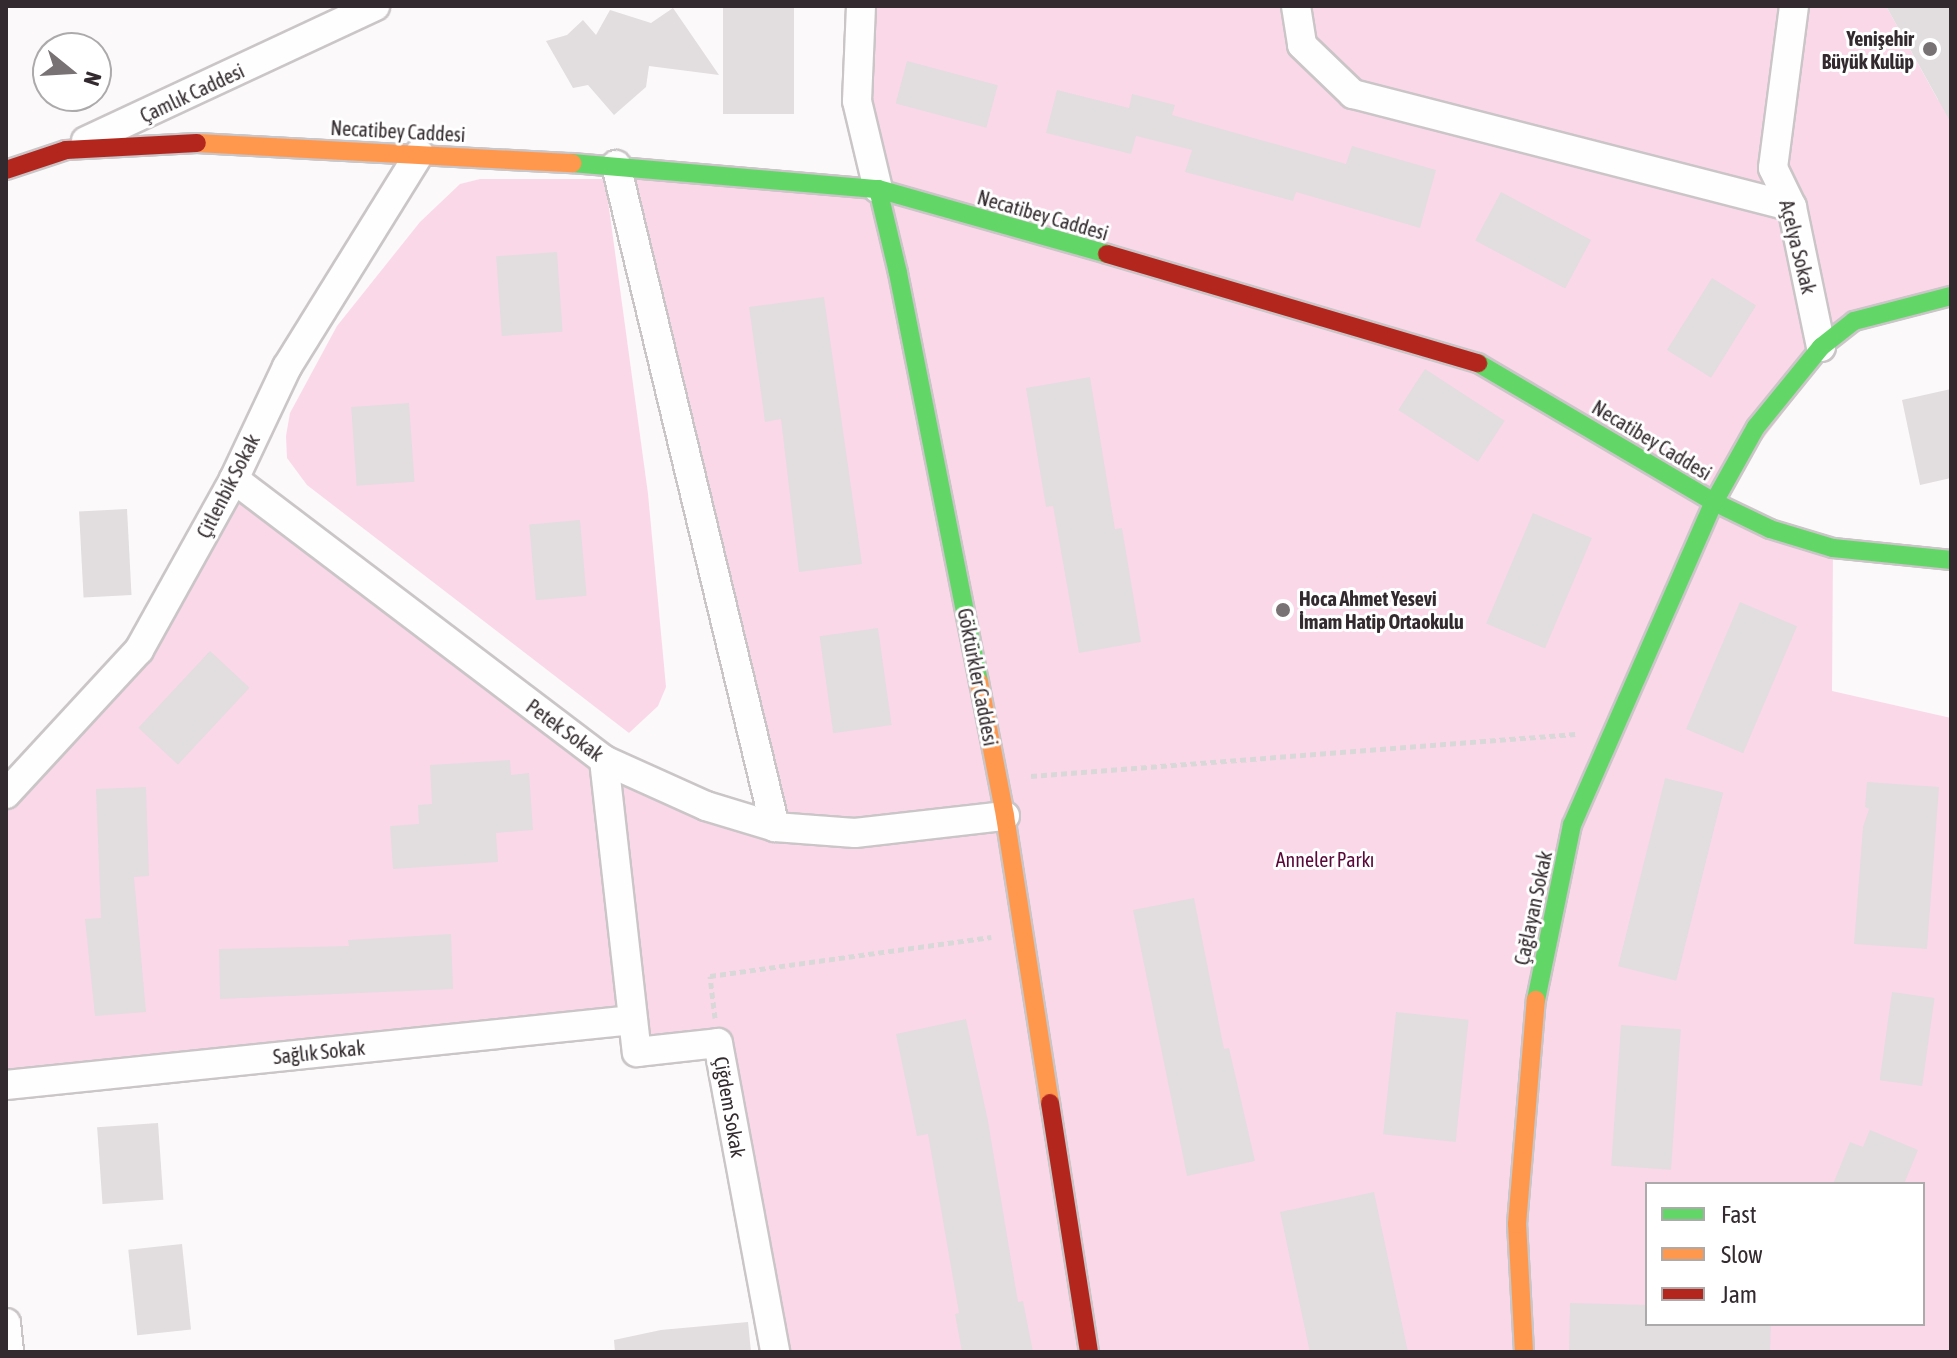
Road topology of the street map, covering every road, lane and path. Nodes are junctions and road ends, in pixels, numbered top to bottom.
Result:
1 (375, 6) edge
2 (861, 6) edge
3 (1296, 6) edge
4 (1794, 6) edge
5 (66, 150) junction
6 (419, 154) junction
7 (616, 165) junction
8 (6, 170) edge
9 (878, 189) junction
10 (1792, 207) junction
11 (1951, 296) edge
12 (1821, 347) junction
13 (234, 479) junction
14 (1714, 502) junction
15 (1951, 560) edge
16 (1615, 730) junction
17 (604, 760) junction
18 (998, 779) junction
19 (6, 794) edge
20 (1005, 816) junction
21 (775, 827) junction
22 (1023, 932) junction
23 (633, 1020) junction
24 (718, 1043) junction
25 (6, 1085) edge
26 (6, 1323) edge
27 (9, 1352) edge
28 (775, 1352) edge
29 (1089, 1352) edge
30 (1524, 1352) edge

1 - 5 street, Çamlık Caddesi
2 - 9 street, Göktürkler Caddesi
3 - 10 street
4 - 10 street, Açelya Sokak
5 - 6 street, Necatibey Caddesi
5 - 8 street, Çamlık Caddesi
6 - 7 street, Necatibey Caddesi
6 - 13 street, Çitlenbik Sokak
7 - 9 street, Necatibey Caddesi
7 - 21 street
9 - 14 street, Necatibey Caddesi
9 - 18 street, Göktürkler Caddesi
10 - 12 street, Açelya Sokak
11 - 12 street, Çağlayan Sokak
12 - 14 street, Çağlayan Sokak
13 - 17 street, Petek Sokak
13 - 19 street, Çitlenbik Sokak
14 - 15 street, Necatibey Caddesi
14 - 16 street, Çağlayan Sokak
16 - 18 path
16 - 30 street, Çağlayan Sokak
17 - 21 street, Petek Sokak
17 - 23 street, Çiğdem Sokak
18 - 20 street, Göktürkler Caddesi
20 - 21 street, Petek Sokak
20 - 22 street, Göktürkler Caddesi
22 - 24 path
22 - 29 street, Göktürkler Caddesi
23 - 24 street, Çiğdem Sokak
23 - 25 street, Sağlık Sokak
24 - 28 street, Çiğdem Sokak
26 - 27 street

